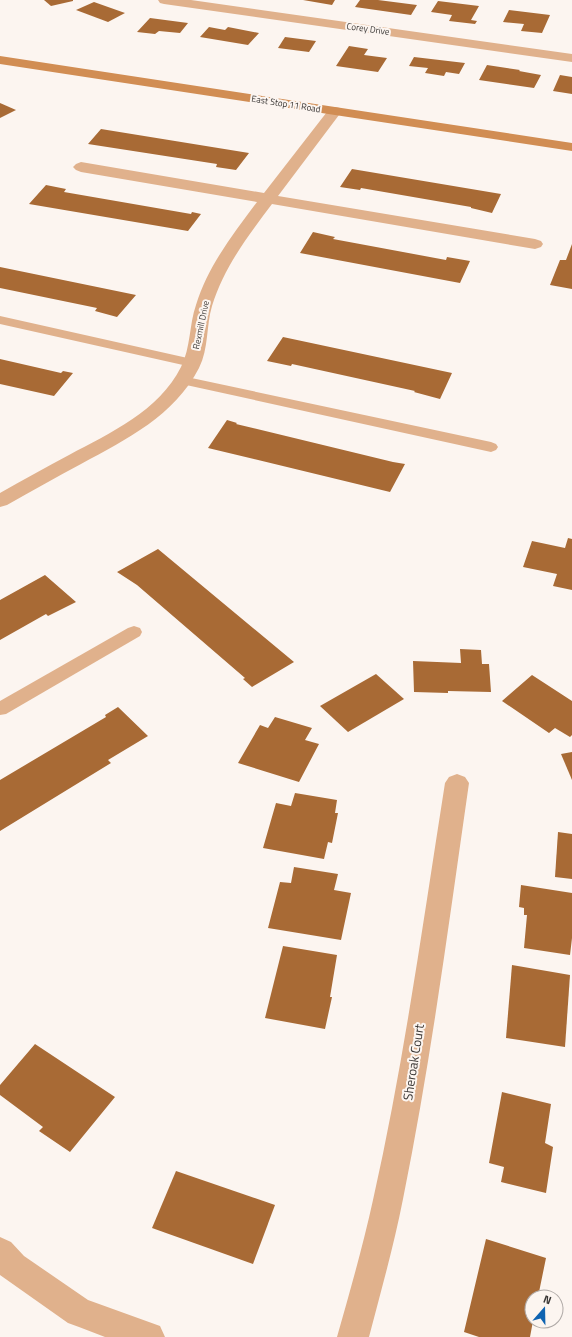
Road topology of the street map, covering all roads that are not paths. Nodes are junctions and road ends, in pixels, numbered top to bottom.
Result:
1 (164, 0) edge
2 (572, 58) edge
3 (0, 60) edge
4 (335, 111) junction
5 (572, 147) edge
6 (81, 167) dead end
7 (268, 199) junction
8 (535, 244) dead end
9 (0, 320) edge
10 (192, 363) junction
11 (182, 380) junction
12 (491, 447) dead end
13 (0, 501) edge
14 (134, 632) dead end
15 (0, 709) edge
16 (457, 783) dead end
17 (0, 1252) edge
18 (149, 1337) edge
19 (353, 1337) edge

1 - 2 street, Corey Drive
3 - 4 main road, East Stop 11 Road
4 - 5 main road, East Stop 11 Road
4 - 7 street, Rexmill Drive
6 - 7 street
7 - 8 street
7 - 10 street, Rexmill Drive
9 - 10 lane
10 - 11 street, Rexmill Drive
11 - 12 lane
11 - 13 street, Rexmill Drive
14 - 15 lane
16 - 19 street, Sheroak Court
17 - 18 street

